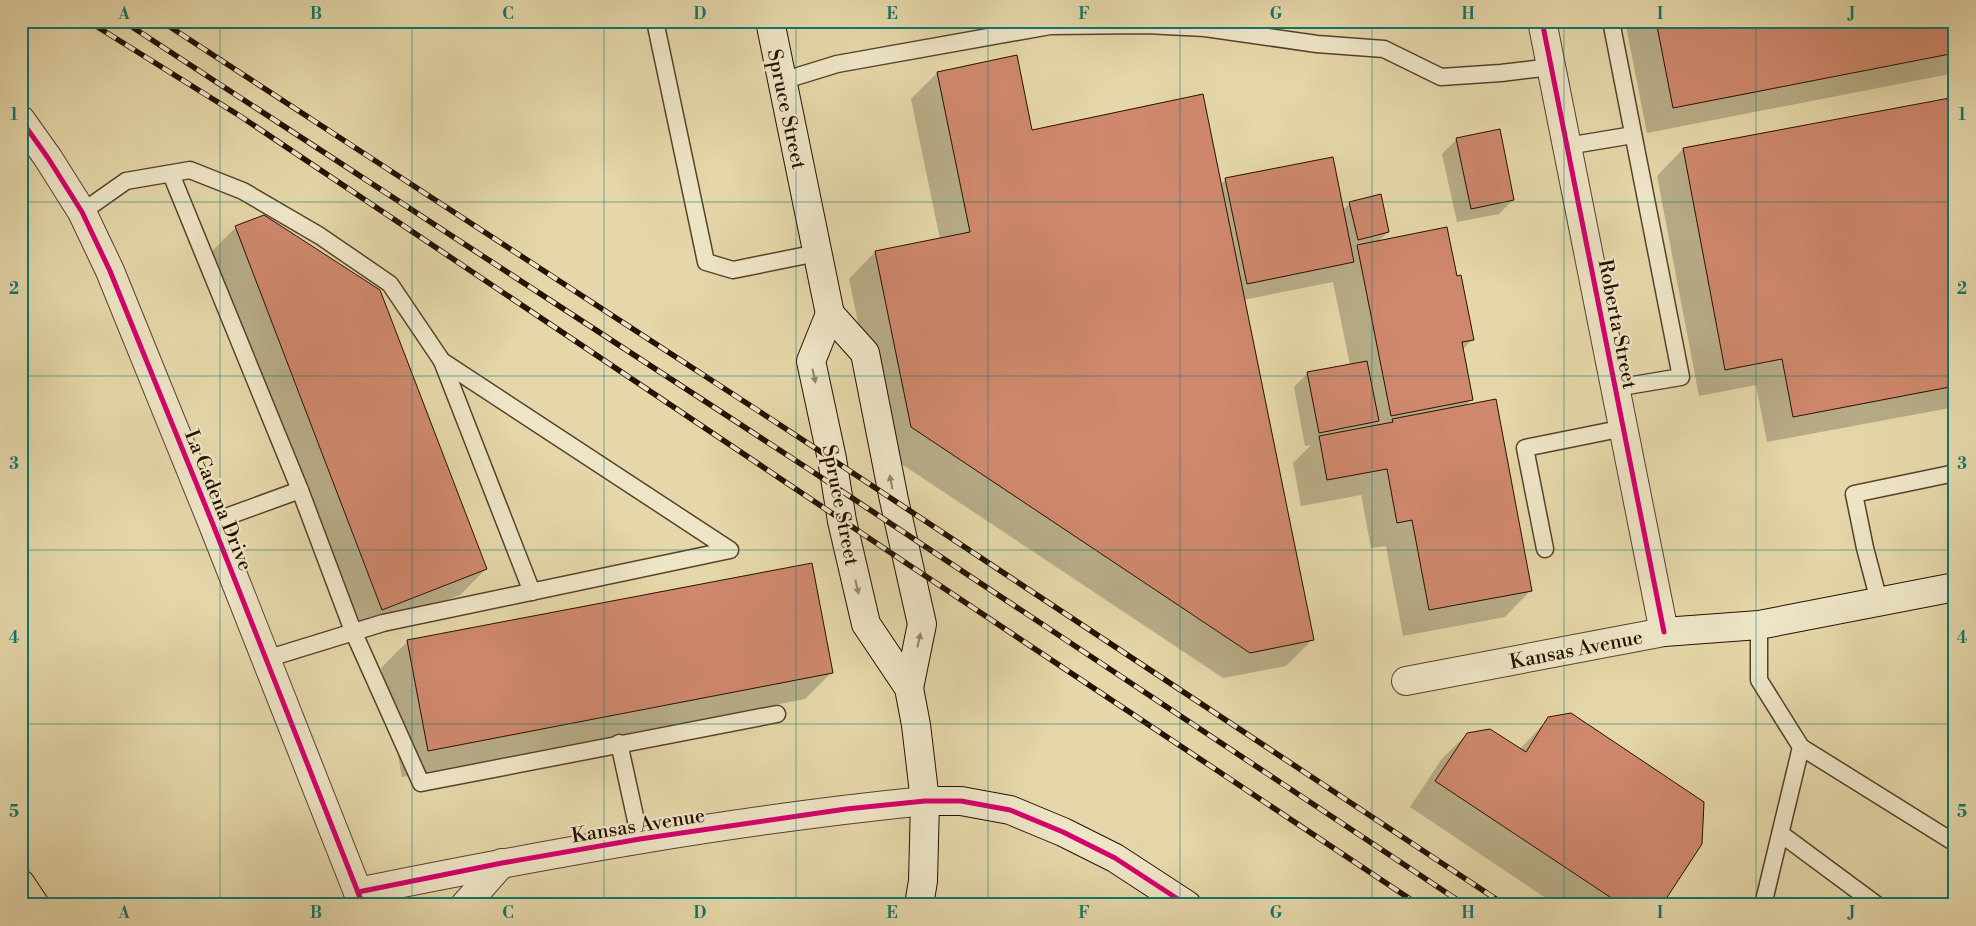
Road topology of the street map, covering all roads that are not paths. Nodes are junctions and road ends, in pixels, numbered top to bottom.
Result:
1 (655, 21) edge
2 (770, 21) edge
3 (1542, 21) edge
4 (1611, 21) edge
5 (1551, 67) junction
6 (782, 81) junction
7 (21, 120) edge
8 (1634, 135) junction
9 (1567, 146) junction
10 (171, 174) junction
11 (82, 212) junction
12 (817, 253) junction
13 (830, 314) junction
14 (442, 361) junction
15 (1615, 388) junction
16 (1624, 428) junction
17 (1955, 473) edge
18 (300, 490) junction
19 (212, 522) junction
20 (1545, 549) dead end
21 (1955, 587) edge
22 (532, 592) junction
23 (1879, 602) junction
24 (1759, 625) junction
25 (353, 631) junction
26 (1664, 632) junction
27 (266, 659) junction
28 (1406, 681) dead end
29 (909, 688) junction
30 (777, 714) dead end
31 (619, 743) junction
32 (1801, 747) junction
33 (924, 801) junction
34 (1781, 834) junction
35 (640, 839) junction
36 (1955, 843) edge
37 (502, 863) junction
38 (21, 884) edge
39 (360, 899) edge
40 (35, 905) edge
41 (466, 905) edge
42 (919, 905) edge
43 (1186, 905) edge
44 (1763, 905) edge
45 (1877, 905) edge

1 - 12 lane
2 - 6 street, Spruce Street
3 - 5 street, Roberta Street
4 - 8 lane
5 - 6 lane
5 - 9 street, Roberta Street
6 - 12 street, Spruce Street
7 - 11 street, La Cadena Drive
8 - 9 lane
8 - 15 lane
9 - 15 street, Roberta Street
10 - 11 lane
10 - 14 lane
10 - 18 lane
11 - 19 street, La Cadena Drive
12 - 13 street, Spruce Street
29 -> 13 street, Spruce Street
13 -> 29 street, Spruce Street
14 - 22 lane
14 - 22 lane
15 - 16 street, Roberta Street
16 - 20 lane
16 - 26 street, Roberta Street
17 - 23 lane
18 - 19 lane
18 - 25 lane
19 - 27 street, La Cadena Drive
21 - 23 street, Kansas Avenue
22 - 25 lane
23 - 24 street, Kansas Avenue
24 - 26 street, Kansas Avenue
24 - 32 lane
25 - 27 lane
25 - 31 lane
26 - 28 street, Kansas Avenue
27 - 39 street, La Cadena Drive
29 - 33 street, Spruce Street
30 - 31 lane
31 - 35 lane
32 - 34 lane
32 - 36 lane
33 - 35 street, Kansas Avenue
33 - 42 street, Spruce Street
33 - 43 street
34 - 44 lane
34 - 45 lane
35 - 37 street, Kansas Avenue
37 - 39 street, Kansas Avenue
37 - 41 street
38 - 40 highway

